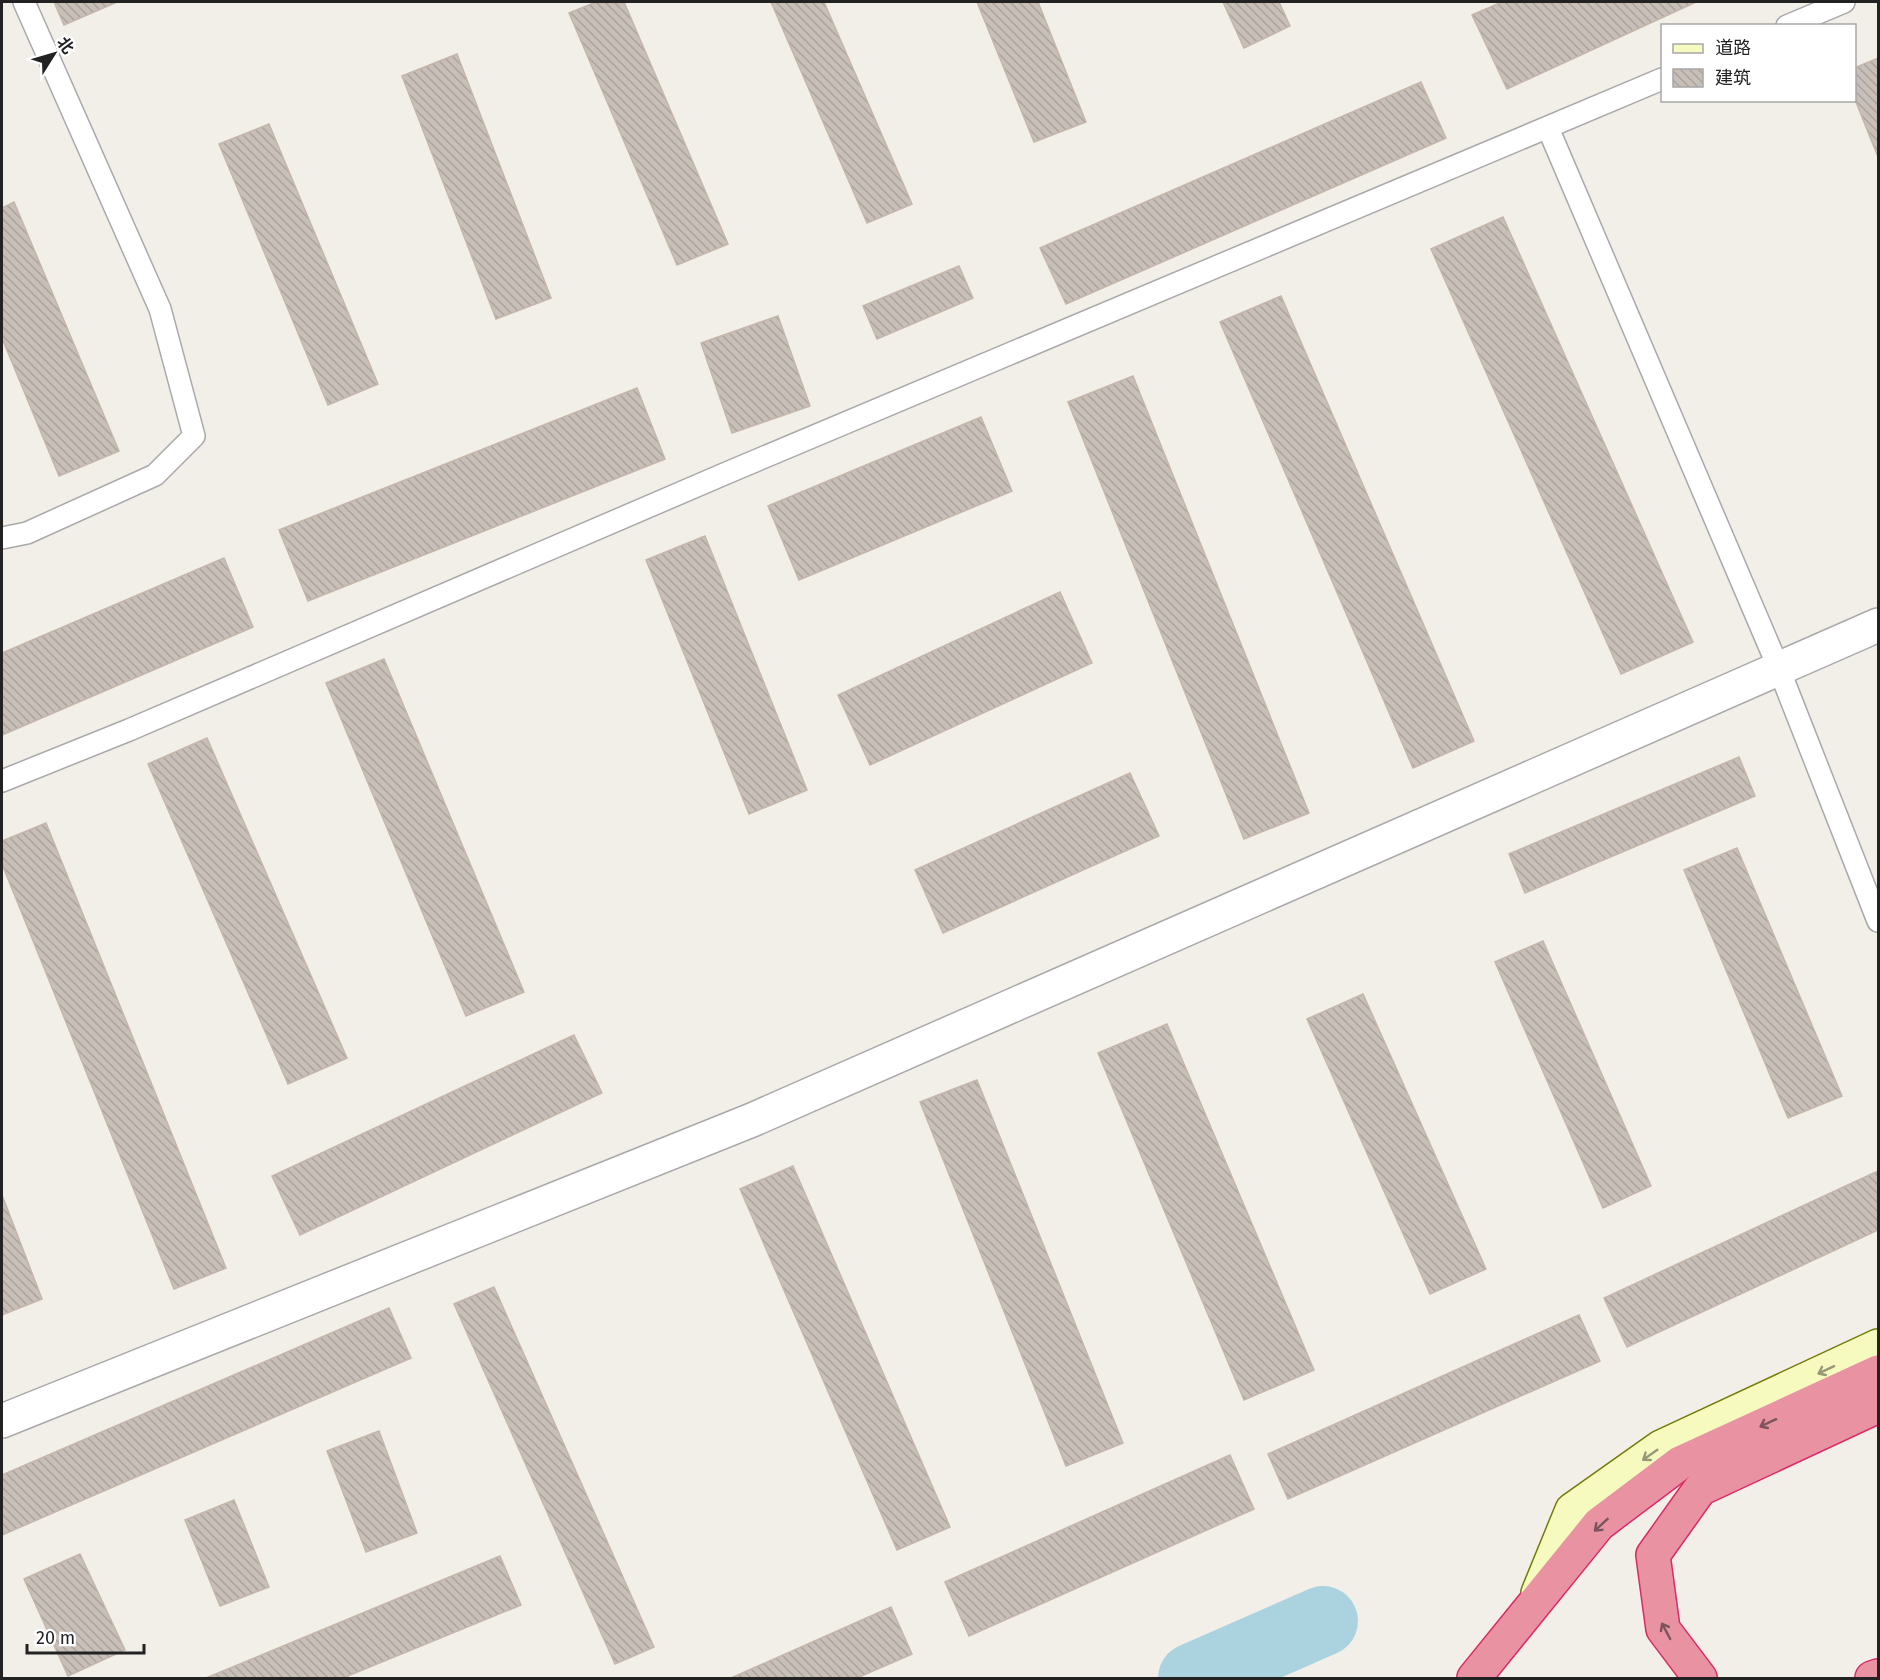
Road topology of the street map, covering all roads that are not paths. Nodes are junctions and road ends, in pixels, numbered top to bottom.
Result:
1 (24, 2) edge
2 (1844, 2) edge
3 (1792, 24) edge
4 (1661, 79) edge
5 (1548, 128) junction
6 (2, 538) edge
7 (1878, 625) edge
8 (1779, 669) junction
9 (2, 781) edge
10 (1878, 921) edge
11 (1878, 1346) edge
12 (1878, 1372) edge
13 (1878, 1406) edge
14 (2, 1421) edge
15 (1533, 1604) junction
16 (1878, 1676) edge
17 (1474, 1678) edge
18 (1700, 1678) edge
19 (1872, 1678) edge

1 - 6 lane
2 - 3 lane
4 - 5 lane
5 - 8 lane
5 - 9 lane
7 - 8 street
8 - 10 lane
8 - 14 street
11 -> 15 street
12 -> 15 highway
18 -> 13 highway
15 - 17 highway
16 - 19 highway

